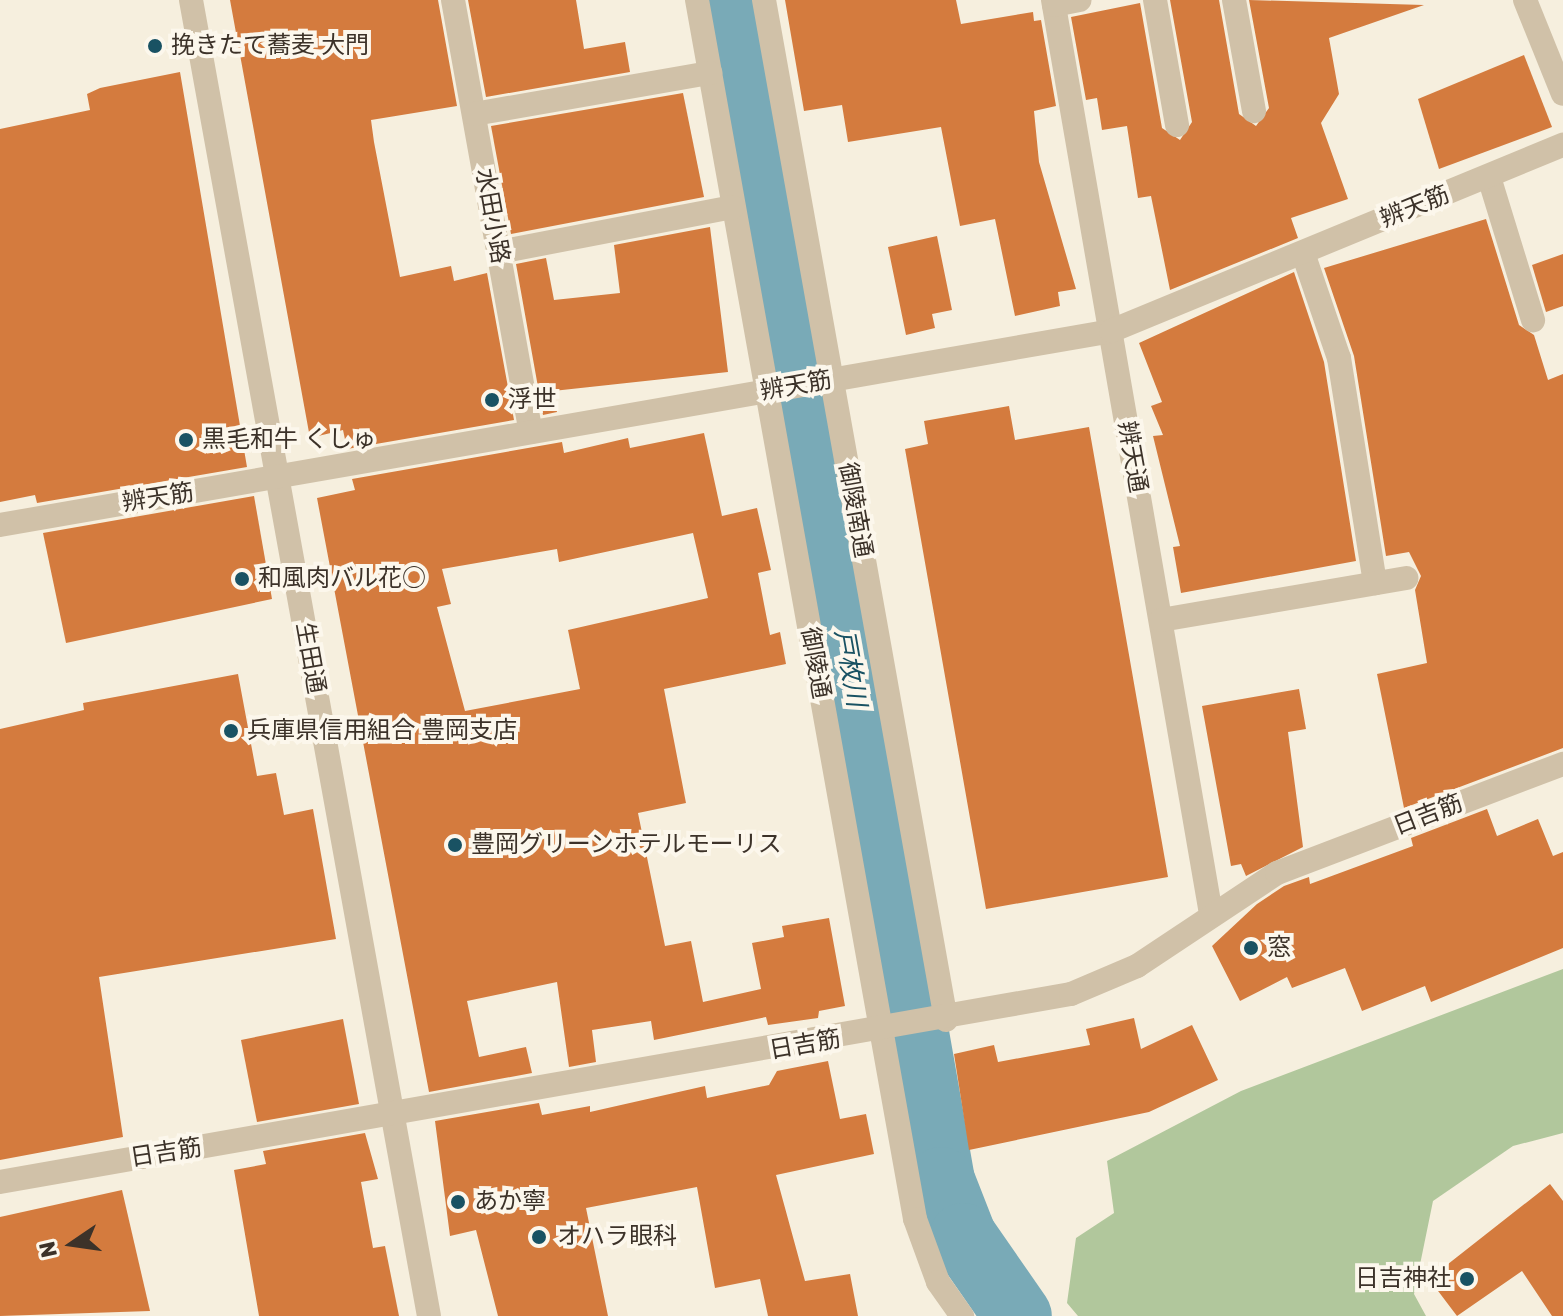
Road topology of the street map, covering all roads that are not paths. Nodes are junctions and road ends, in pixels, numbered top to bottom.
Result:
1 (191, 0) edge
2 (453, 0) edge
3 (697, 0) edge
4 (764, 0) edge
5 (1080, 0) edge
6 (1155, 0) edge
7 (1234, 0) edge
8 (1525, 0) edge
9 (1054, 2) edge
10 (710, 73) junction
11 (1563, 94) edge
12 (1254, 111) dead end
13 (474, 114) junction
14 (1177, 125) dead end
15 (1563, 145) edge
16 (1489, 177) junction
17 (733, 207) junction
18 (499, 252) junction
19 (1303, 253) junction
20 (1533, 320) dead end
21 (1111, 331) junction
22 (826, 381) junction
23 (772, 390) junction
24 (531, 432) junction
25 (278, 478) junction
26 (0, 525) edge
27 (1406, 578) dead end
28 (1375, 583) junction
29 (1161, 620) junction
30 (1563, 764) edge
31 (1211, 914) junction
32 (940, 1021) junction
33 (886, 1030) junction
34 (393, 1117) junction
35 (0, 1182) edge
36 (429, 1316) edge
37 (962, 1316) edge

1 - 25 street, 生田通
2 - 13 street, 水田小路
3 - 10 street, 御陵通
4 - 22 street, 御陵南通
5 - 9 street
6 - 14 street
7 - 12 street
8 - 11 street
9 - 21 street, 辨天通
10 - 13 street
10 - 17 street, 御陵通
13 - 18 street, 水田小路
15 - 16 street, 辨天筋
16 - 19 street, 辨天筋
16 - 20 street
17 - 18 street
17 - 23 street, 御陵通
18 - 24 street, 水田小路
19 - 21 street, 辨天筋
19 - 28 street
21 - 22 street, 辨天筋
21 - 29 street, 辨天通
22 - 23 street, 辨天筋
22 - 32 street, 御陵南通
23 - 24 street, 辨天筋
23 - 33 street, 御陵通
24 - 25 street, 辨天筋
25 - 26 street, 辨天筋
25 - 34 street, 生田通
27 - 28 street
28 - 29 street
29 - 31 street, 辨天通
30 - 31 street, 日吉筋
31 - 32 street, 日吉筋
32 - 33 street, 日吉筋
33 - 34 street, 日吉筋
33 - 37 street, 御陵通
34 - 35 street, 日吉筋
34 - 36 street, 生田通

